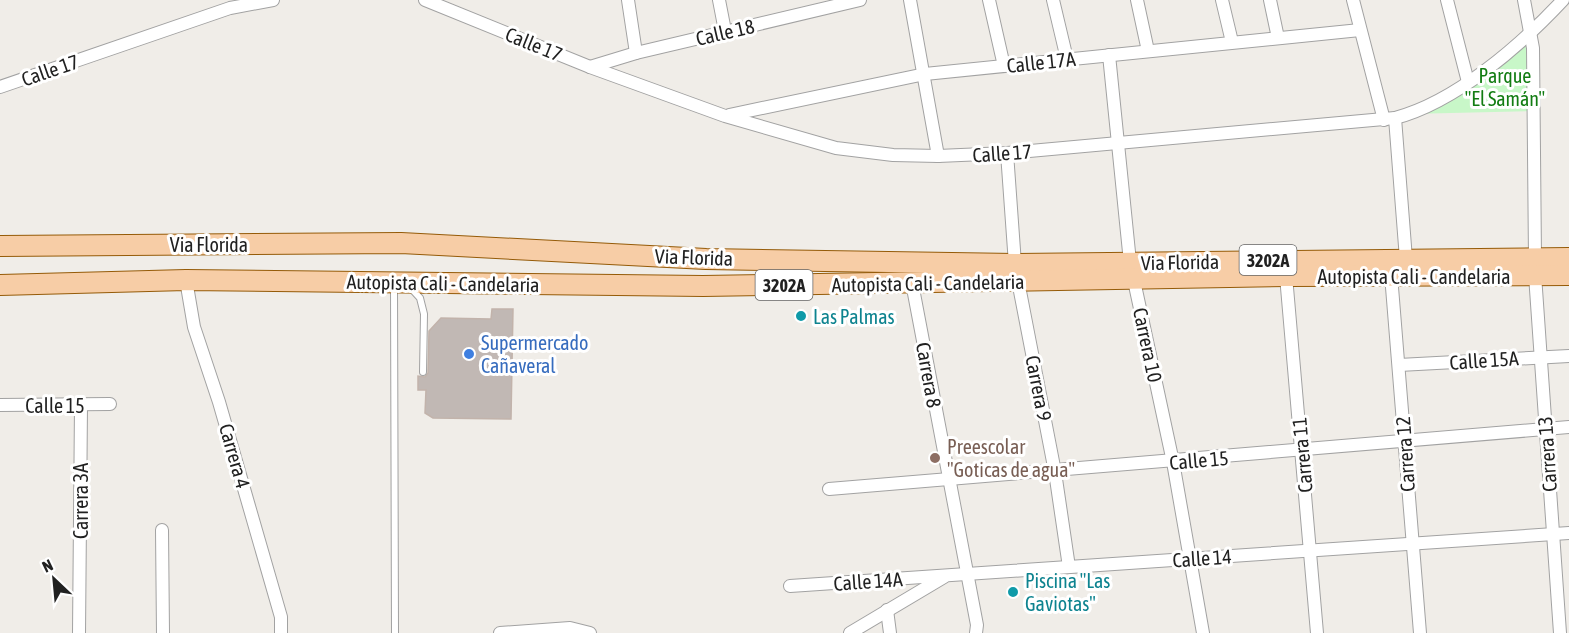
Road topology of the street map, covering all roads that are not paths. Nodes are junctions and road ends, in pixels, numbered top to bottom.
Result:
1 (273, 0) edge
2 (426, 0) edge
3 (628, 0) edge
4 (719, 0) edge
5 (860, 0) edge
6 (910, 0) edge
7 (988, 0) edge
8 (1053, 0) edge
9 (1137, 0) edge
10 (1222, 0) edge
11 (1270, 0) edge
12 (1353, 0) edge
13 (1447, 0) edge
14 (1524, 0) edge
15 (1563, 0) edge
16 (229, 4) edge
17 (1360, 30) junction
18 (725, 31) junction
19 (1532, 33) junction
20 (1278, 38) junction
21 (1232, 42) junction
22 (1148, 51) junction
23 (636, 53) junction
24 (1110, 55) junction
25 (1067, 59) junction
26 (1004, 66) junction
27 (590, 67) junction
28 (925, 74) junction
29 (1468, 82) junction
30 (0, 87) edge
31 (725, 116) junction
32 (1390, 119) junction
33 (1119, 143) junction
34 (1007, 153) junction
35 (938, 156) junction
36 (0, 246) edge
37 (1569, 258) edge
38 (1406, 259) junction
39 (1535, 267) junction
40 (1132, 270) junction
41 (1017, 273) junction
42 (1391, 275) junction
43 (1569, 275) edge
44 (1286, 276) junction
45 (186, 280) junction
46 (401, 283) junction
47 (912, 283) junction
48 (0, 285) edge
49 (1540, 356) junction
50 (1569, 356) edge
51 (1399, 365) junction
52 (423, 372) dead end
53 (0, 405) edge
54 (81, 405) junction
55 (110, 405) dead end
56 (1569, 427) edge
57 (1545, 429) junction
58 (1404, 442) junction
59 (1303, 451) junction
60 (1173, 462) junction
61 (1055, 472) junction
62 (948, 478) junction
63 (830, 489) dead end
64 (162, 530) dead end
65 (1569, 532) edge
66 (1553, 534) junction
67 (1413, 543) junction
68 (1310, 550) junction
69 (1188, 559) junction
70 (1069, 567) junction
71 (966, 574) junction
72 (946, 576) junction
73 (790, 586) dead end
74 (887, 610) junction
75 (79, 633) edge
76 (163, 633) edge
77 (281, 633) edge
78 (395, 633) edge
79 (500, 633) edge
80 (590, 633) edge
81 (850, 633) edge
82 (890, 633) edge
83 (976, 633) edge
84 (1203, 633) edge
85 (1317, 633) edge
86 (1420, 633) edge
87 (1560, 633) edge

1 - 16 street, Calle 17
2 - 27 street, Calle 17
3 - 23 street
4 - 18 street
5 - 18 street, Calle 18
6 - 28 street
7 - 26 street
8 - 25 street
9 - 22 street
10 - 21 street
11 - 20 street
12 - 17 street
13 - 29 street
14 - 19 street, Carrera 13
15 - 19 street, Calle 17
16 - 30 street, Calle 17
17 - 20 street, Calle 17A
17 - 32 street
18 - 23 street, Calle 18
19 - 29 street, Calle 17
19 - 39 street, Carrera 13
20 - 21 street, Calle 17A
21 - 22 street, Calle 17A
22 - 24 street, Calle 17A
23 - 27 street, Calle 18
24 - 25 street, Calle 17A
24 - 33 street, Carrera 10
25 - 26 street, Calle 17A
26 - 28 street, Calle 17A
27 - 31 street, Calle 17
28 - 31 street, Calle 17A
28 - 35 street
29 - 32 street, Calle 17
31 - 35 street, Calle 17
32 - 33 street, Calle 17
32 - 38 street
33 - 34 street, Calle 17
33 - 40 street, Carrera 10
34 - 35 street, Calle 17
34 - 41 street, Carrera 9
36 - 41 main road, Via Florida / 3202A
37 - 39 main road, Via Florida / 3202A
38 - 39 main road, Via Florida / 3202A
38 - 40 main road, Via Florida / 3202A
39 - 42 main road, Autopista Cali - Candelaria / 3202A
39 - 43 main road, Autopista Cali - Candelaria / 3202A
39 - 49 street, Carrera 13
40 - 41 main road, Autopista Cali - Candelaria / 3202A
40 - 44 main road, Autopista Cali - Candelaria / 3202A
40 - 60 street, Carrera 10
41 - 47 main road, Autopista Cali - Candelaria / 3202A
41 - 61 street, Carrera 9
42 - 44 main road, Autopista Cali - Candelaria / 3202A
42 - 51 street, Carrera 12
44 - 59 street, Carrera 11
45 - 46 main road, Autopista Cali - Candelaria / 3202A
45 - 48 main road, Autopista Cali - Candelaria / 3202A
45 - 77 street, Carrera 4
46 - 47 main road, Autopista Cali - Candelaria / 3202A
46 - 52 lane
46 - 78 lane
47 - 62 street, Carrera 8
49 - 50 street, Calle 15A
49 - 51 street, Calle 15A
49 - 57 street, Carrera 13
51 - 58 street, Carrera 12
53 - 54 street, Calle 15
54 - 55 street, Calle 15
54 - 75 street, Carrera 3A
56 - 57 street, Calle 15
57 - 58 street, Calle 15
57 - 66 street, Carrera 13
58 - 59 street, Calle 15
58 - 67 street, Carrera 12
59 - 60 street, Calle 15
59 - 68 street, Carrera 11
60 - 61 street, Calle 15
60 - 69 street, Carrera 10
61 - 62 street, Calle 15
61 - 70 street, Carrera 9
62 - 63 street, Calle 15
62 - 71 street, Carrera 8
64 - 76 street
65 - 66 street, Calle 14
66 - 67 street, Calle 14
66 - 87 street, Carrera 13
67 - 68 street, Calle 14
67 - 86 street, Carrera 12
68 - 69 street, Calle 14
68 - 85 street, Carrera 11
69 - 70 street, Calle 14
69 - 84 street, Carrera 10
70 - 71 street, Calle 14
71 - 72 street, Calle 14
71 - 83 street
72 - 73 street, Calle 14A
72 - 74 street, Calle 14
74 - 81 street, Calle 14
74 - 82 street
79 - 80 street

